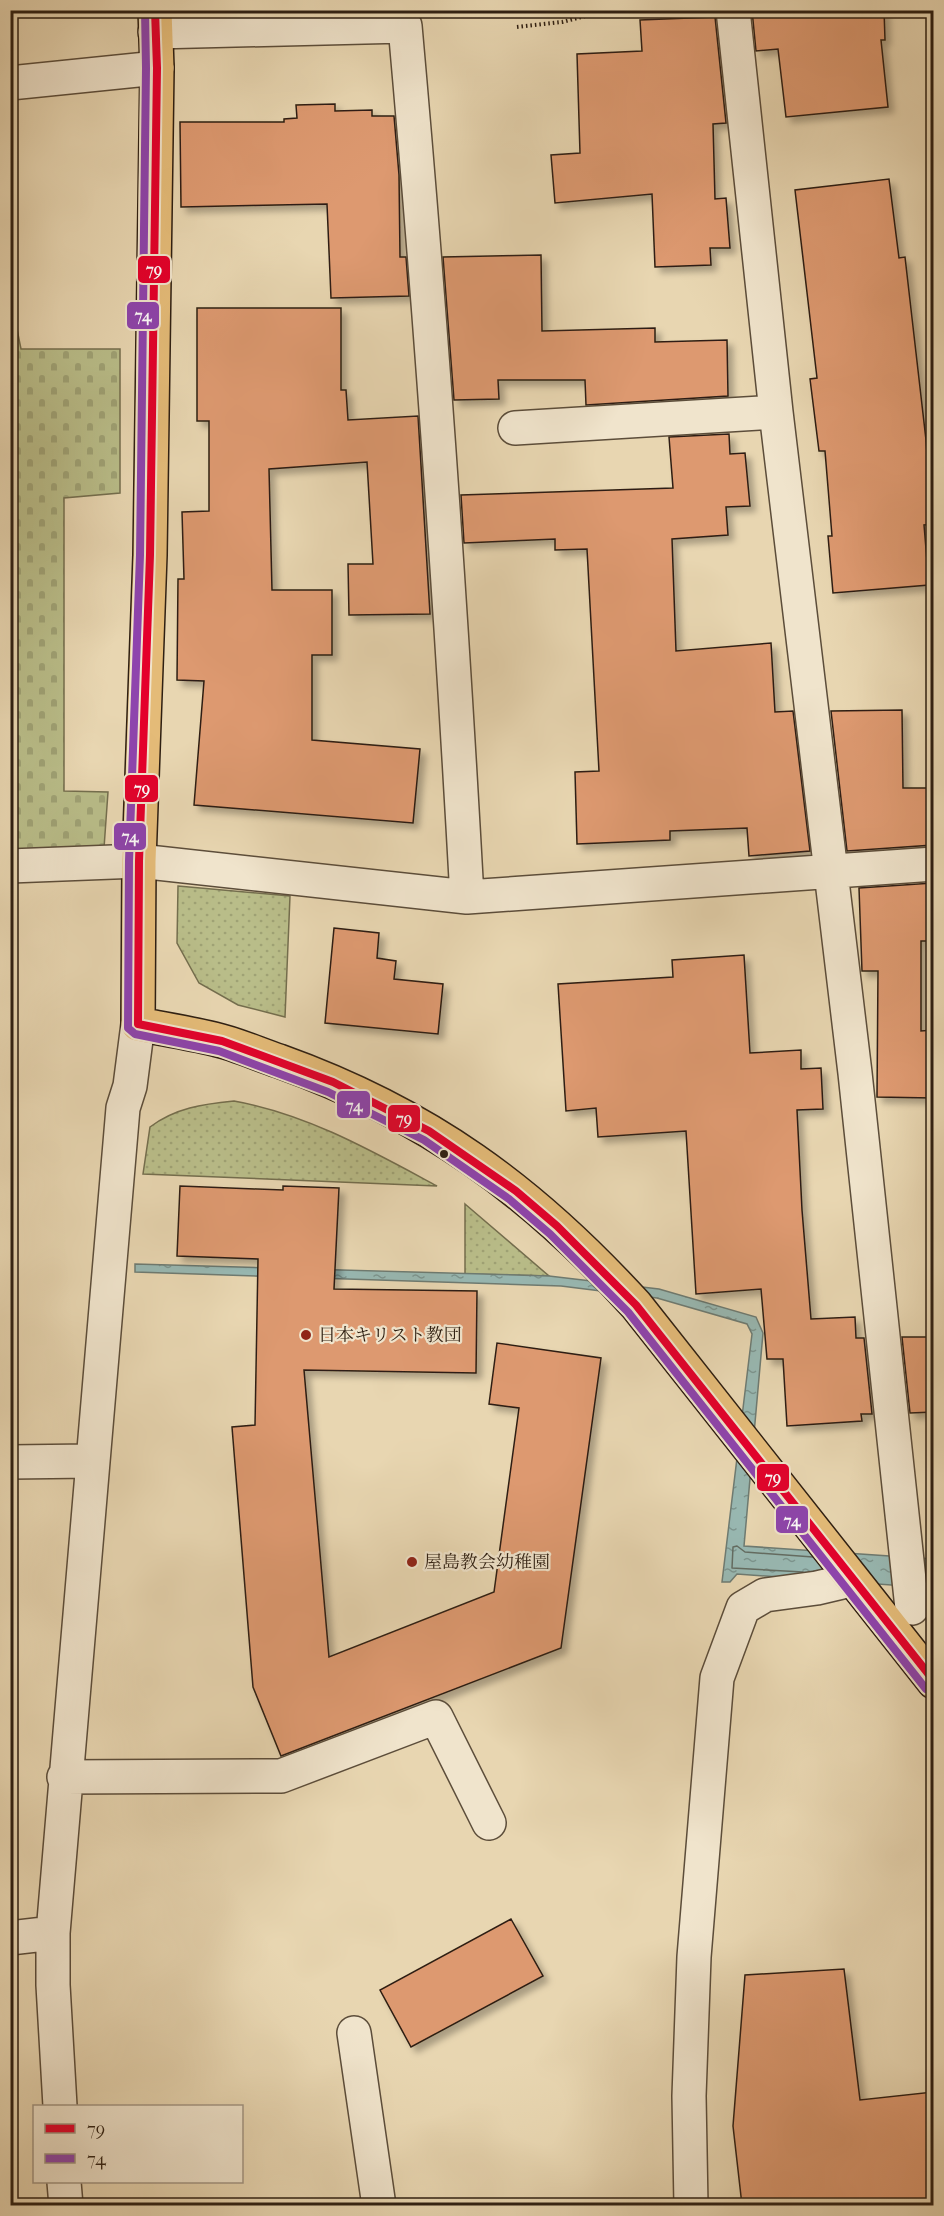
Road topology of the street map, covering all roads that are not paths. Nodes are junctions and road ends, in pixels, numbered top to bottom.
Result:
1 (733, 10) edge
2 (155, 21) edge
3 (157, 68) junction
4 (10, 83) edge
5 (776, 412) junction
6 (515, 428) dead end
7 (139, 861) junction
8 (933, 864) edge
9 (10, 866) edge
10 (830, 869) junction
11 (467, 897) junction
12 (138, 1024) junction
13 (92, 1461) junction
14 (10, 1462) edge
15 (851, 1580) junction
16 (911, 1614) edge
17 (933, 1682) edge
18 (64, 1777) junction
19 (489, 1823) dead end
20 (52, 1933) junction
21 (10, 1938) edge
22 (354, 2033) dead end
23 (60, 2105) edge
24 (64, 2183) edge
25 (66, 2205) edge
26 (379, 2205) edge
27 (691, 2205) edge

1 - 5 street
2 - 3 main road
2 - 11 street
3 - 4 street
3 - 7 main road
5 - 6 street
5 - 10 street
7 - 9 street
7 - 11 street
7 - 12 main road
8 - 10 street
10 - 11 street
10 - 16 street
12 - 13 street
12 - 15 main road
13 - 14 street
13 - 18 street
15 - 16 main road
15 - 27 street
16 - 17 main road
18 - 19 street
18 - 20 street
20 - 21 street
20 - 23 street
22 - 26 street
24 - 25 street

